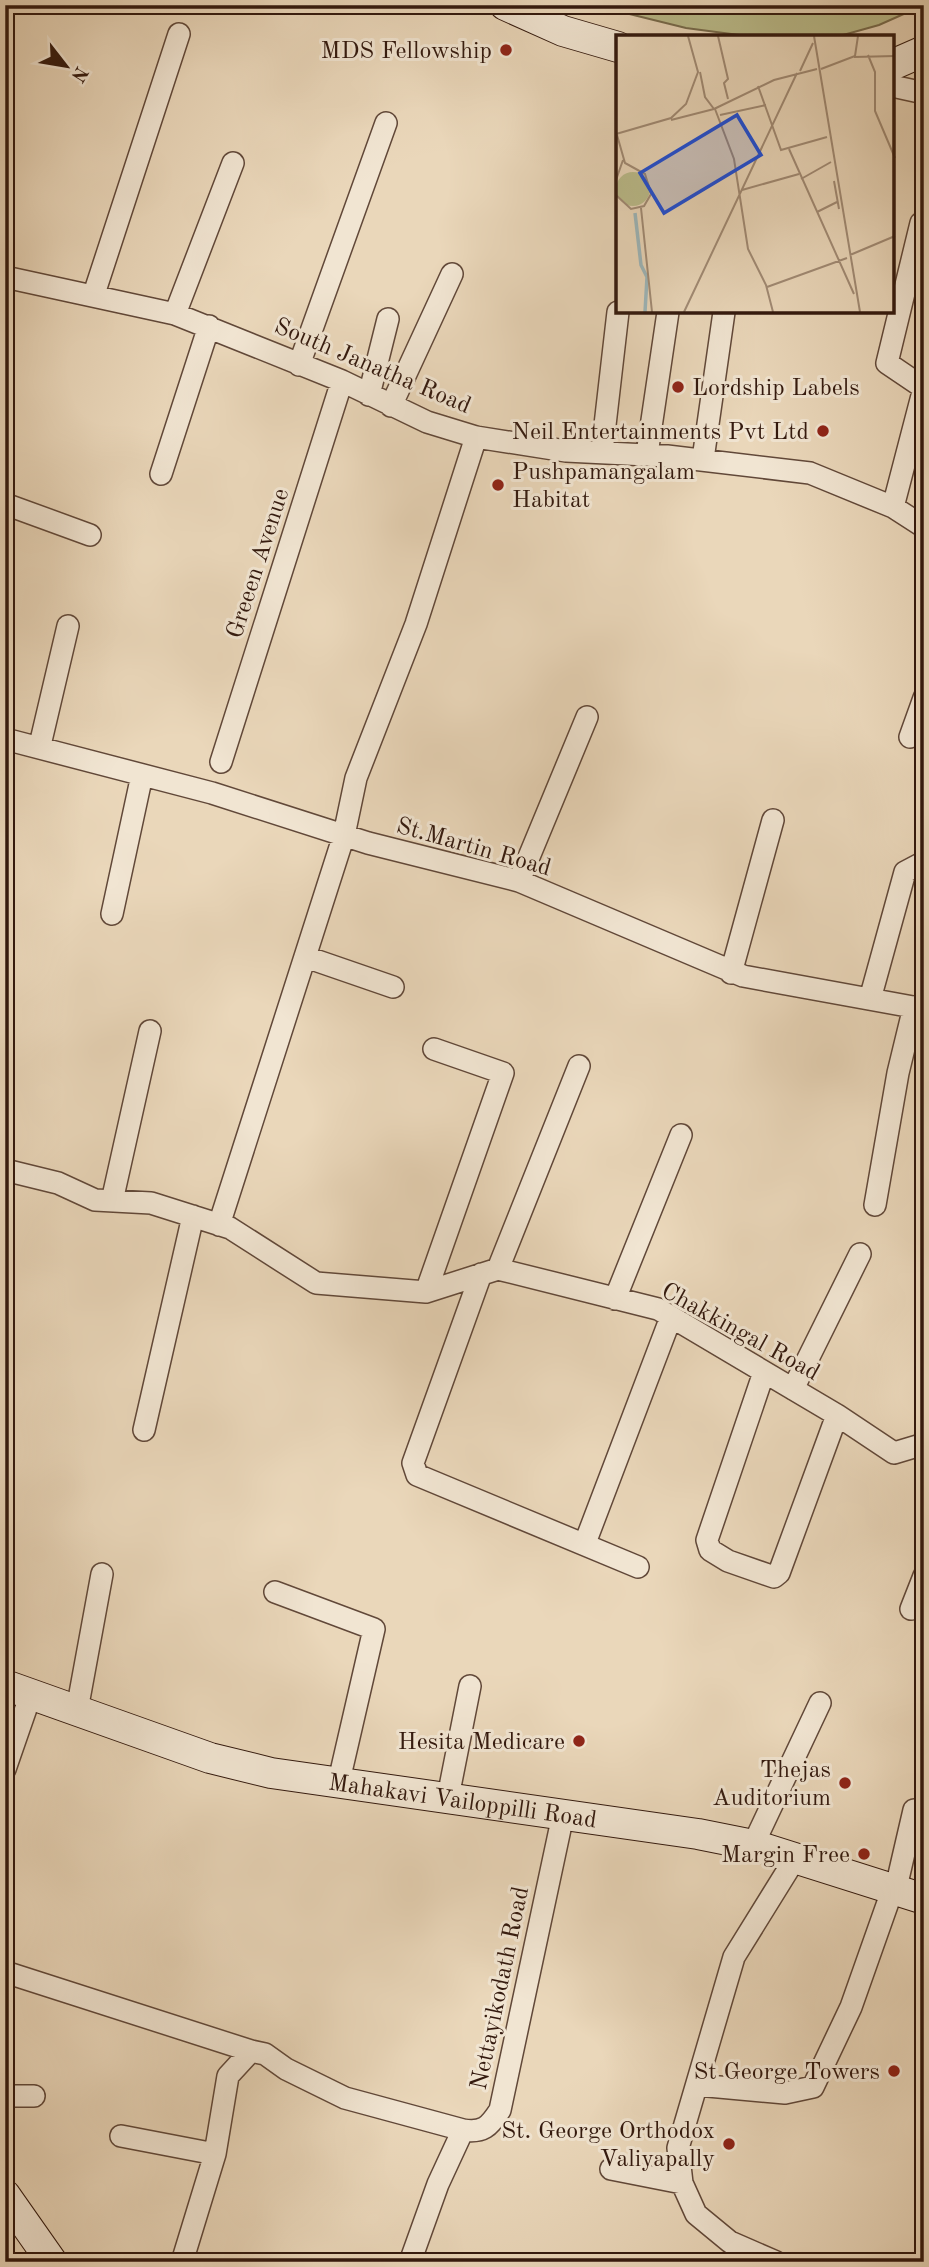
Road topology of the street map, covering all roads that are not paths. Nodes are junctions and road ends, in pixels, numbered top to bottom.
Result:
1 (505, 5) edge
2 (179, 34) dead end
3 (616, 46) edge
4 (924, 51) edge
5 (894, 64) edge
6 (894, 86) edge
7 (924, 93) edge
8 (386, 123) dead end
9 (233, 163) dead end
10 (921, 223) dead end
11 (452, 274) dead end
12 (5, 277) edge
13 (94, 294) junction
14 (618, 313) edge
15 (668, 313) edge
16 (724, 313) edge
17 (175, 314) junction
18 (388, 318) dead end
19 (209, 326) junction
20 (299, 365) junction
21 (342, 381) junction
22 (369, 395) junction
23 (922, 404) edge
24 (391, 406) junction
25 (476, 437) junction
26 (602, 452) junction
27 (647, 454) junction
28 (703, 459) junction
29 (161, 474) dead end
30 (5, 504) edge
31 (893, 507) junction
32 (924, 527) edge
33 (90, 535) dead end
34 (68, 626) dead end
35 (924, 698) edge
36 (587, 717) dead end
37 (910, 737) dead end
38 (5, 739) edge
39 (40, 746) junction
40 (221, 762) dead end
41 (142, 775) junction
42 (773, 820) dead end
43 (344, 835) junction
44 (924, 862) edge
45 (519, 881) junction
46 (112, 914) dead end
47 (306, 957) junction
48 (731, 973) junction
49 (393, 987) dead end
50 (870, 999) junction
51 (919, 1008) edge
52 (150, 1031) dead end
53 (434, 1049) dead end
54 (579, 1066) dead end
55 (681, 1135) dead end
56 (5, 1170) edge
57 (112, 1201) junction
58 (875, 1205) dead end
59 (193, 1216) junction
60 (219, 1225) junction
61 (860, 1254) dead end
62 (489, 1271) junction
63 (426, 1292) junction
64 (615, 1298) junction
65 (671, 1317) junction
66 (764, 1373) junction
67 (793, 1389) junction
68 (837, 1415) junction
69 (144, 1430) dead end
70 (924, 1444) edge
71 (585, 1543) junction
72 (638, 1567) dead end
73 (102, 1573) dead end
74 (924, 1576) edge
75 (275, 1592) dead end
76 (911, 1609) dead end
77 (470, 1686) dead end
78 (18, 1689) edge
79 (820, 1703) dead end
80 (77, 1710) junction
81 (5, 1769) edge
82 (338, 1785) junction
83 (447, 1797) junction
84 (914, 1810) dead end
85 (563, 1815) junction
86 (753, 1845) junction
87 (796, 1857) junction
88 (893, 1892) junction
89 (924, 1899) edge
90 (5, 1972) edge
91 (251, 2051) junction
92 (697, 2085) junction
93 (5, 2096) edge
94 (34, 2096) dead end
95 (463, 2130) junction
96 (121, 2136) dead end
97 (215, 2154) junction
98 (611, 2169) dead end
99 (682, 2183) junction
100 (5, 2195) edge
101 (52, 2262) edge
102 (182, 2262) edge
103 (410, 2262) edge
104 (776, 2262) edge

1 - 3 main road
2 - 13 street
4 - 5 main road
6 - 7 street
8 - 20 street
9 - 17 street
10 - 23 street
11 - 24 street
12 - 13 street, South Janatha Road
13 - 17 street, South Janatha Road
14 - 26 street
15 - 27 street
16 - 28 street
17 - 19 street, South Janatha Road
18 - 22 street
19 - 20 street, South Janatha Road
19 - 29 street
20 - 21 street, South Janatha Road
21 - 22 street, South Janatha Road
21 - 40 street, Greeen Avenue
22 - 24 street, South Janatha Road
23 - 31 street
24 - 25 street, South Janatha Road
25 - 26 street, South Janatha Road
25 - 43 street
26 - 27 street, South Janatha Road
27 - 28 street, South Janatha Road
28 - 31 street, South Janatha Road
30 - 33 street
31 - 32 street, South Janatha Road
34 - 39 street
35 - 37 street
36 - 45 street
38 - 39 street, St.Martin Road
39 - 41 street, St.Martin Road
41 - 43 street, St.Martin Road
41 - 46 street
42 - 48 street
43 - 45 street, St.Martin Road
43 - 47 street
44 - 50 street
45 - 48 street, St.Martin Road
47 - 49 street
47 - 60 street
48 - 50 street, St.Martin Road
50 - 51 street, St.Martin Road
51 - 58 street
52 - 57 street
53 - 63 street
54 - 62 street
55 - 64 street
56 - 57 street
57 - 59 street
59 - 60 street
59 - 69 street
60 - 63 street
61 - 67 street
62 - 63 street
62 - 64 street, Chakkingal Road
62 - 71 street
64 - 65 street, Chakkingal Road
65 - 66 street, Chakkingal Road
65 - 71 street
66 - 67 street, Chakkingal Road
66 - 68 street
67 - 68 street, Chakkingal Road
68 - 70 street, Chakkingal Road
71 - 72 street
73 - 80 street
74 - 76 street
75 - 82 street
77 - 83 street
78 - 80 main road, Mahakavi Vailoppilli Road
78 - 81 street
79 - 86 street
80 - 82 main road, Mahakavi Vailoppilli Road
82 - 83 main road, Mahakavi Vailoppilli Road
83 - 85 main road, Mahakavi Vailoppilli Road
84 - 88 street
85 - 86 main road, Mahakavi Vailoppilli Road
85 - 95 street, Nettayikodath Road
86 - 87 main road, Mahakavi Vailoppilli Road
87 - 88 main road, Mahakavi Vailoppilli Road
87 - 92 street
88 - 89 main road, Mahakavi Vailoppilli Road
88 - 92 street
90 - 91 street
91 - 95 street
91 - 97 street
92 - 99 street
93 - 94 street
95 - 103 street
96 - 97 street
97 - 102 street
98 - 99 street
99 - 104 street
100 - 101 main road

